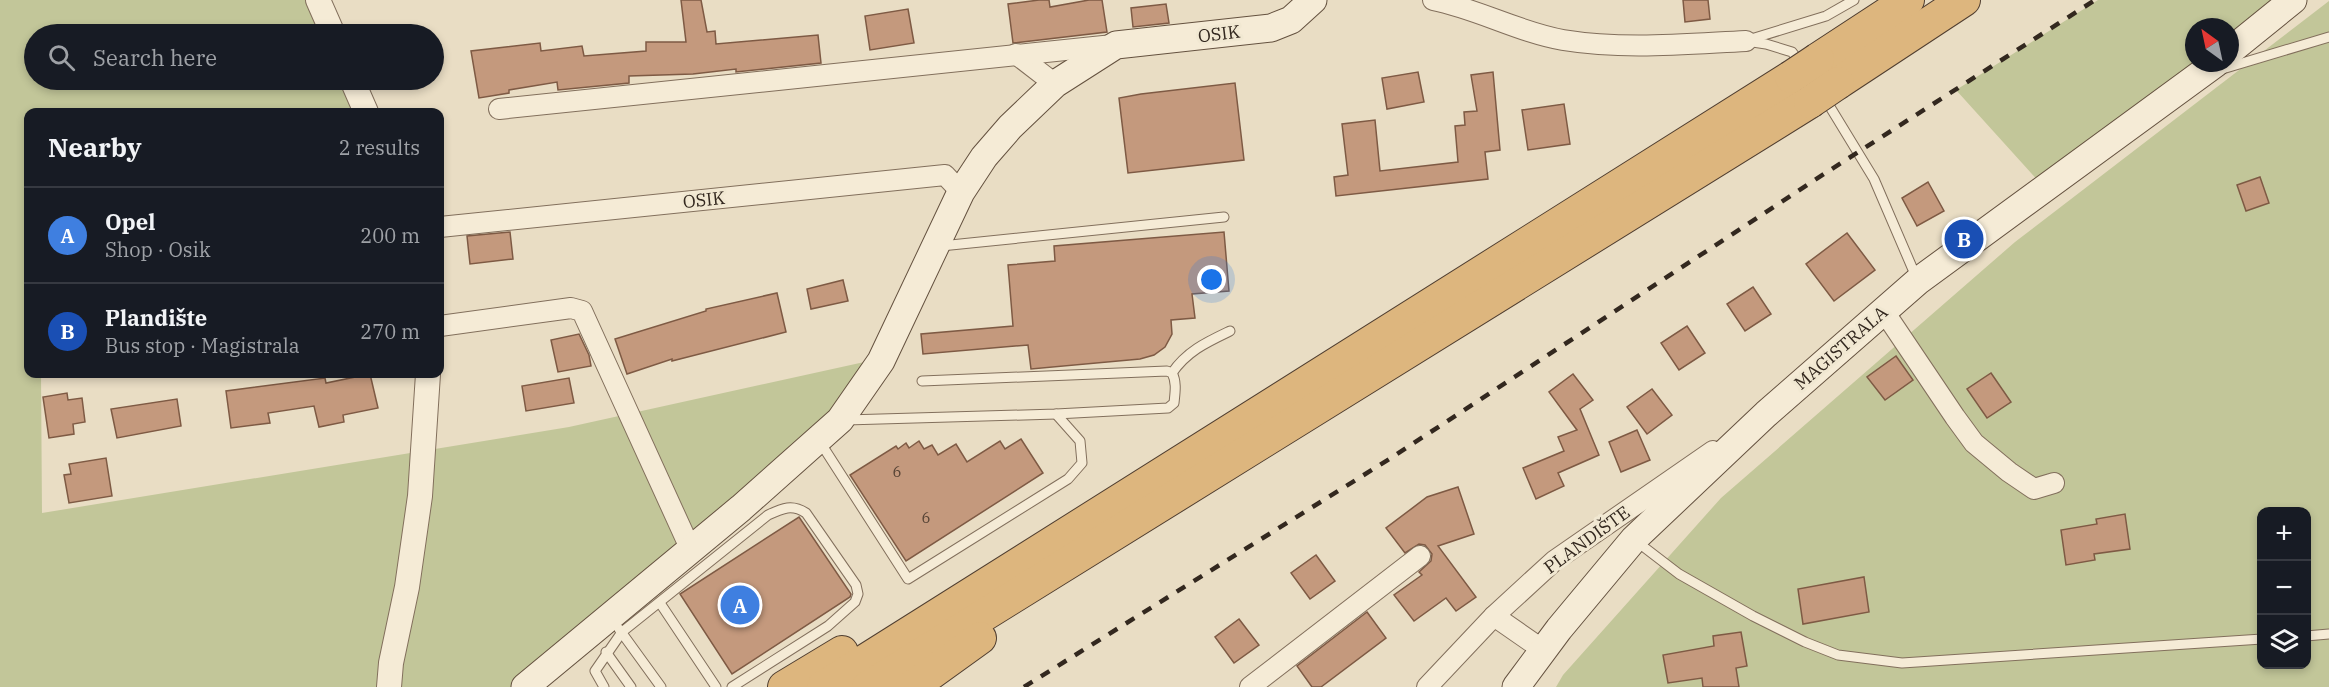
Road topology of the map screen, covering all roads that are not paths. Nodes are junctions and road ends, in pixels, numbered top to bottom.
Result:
1 (318, 0) edge
2 (1313, 0) edge
3 (1433, 0) edge
4 (1854, 0) edge
5 (1908, 0) edge
6 (1964, 0) edge
7 (2293, 0) edge
8 (329, 24) edge
9 (2329, 37) edge
10 (1746, 41) junction
11 (2239, 44) edge
12 (1116, 45) junction
13 (1016, 54) junction
14 (2239, 61) edge
15 (2205, 72) edge
16 (1814, 81) junction
17 (1055, 84) junction
18 (356, 90) edge
19 (364, 108) edge
20 (500, 110) dead end
21 (961, 192) junction
22 (1224, 217) dead end
23 (444, 227) edge
24 (936, 246) junction
25 (1918, 281) junction
26 (1883, 310) junction
27 (444, 325) edge
28 (1230, 331) dead end
29 (1172, 373) junction
30 (428, 378) edge
31 (922, 381) dead end
32 (1056, 414) junction
33 (1766, 414) junction
34 (840, 420) junction
35 (819, 440) junction
36 (2054, 483) dead end
37 (1634, 539) junction
38 (690, 549) junction
39 (1420, 556) dead end
40 (1050, 560) junction
41 (660, 603) junction
42 (1494, 616) junction
43 (615, 625) junction
44 (2329, 634) edge
45 (2311, 636) edge
46 (2257, 639) edge
47 (1543, 650) junction
48 (606, 652) junction
49 (389, 687) edge
50 (525, 687) edge
51 (604, 687) edge
52 (632, 687) edge
53 (661, 687) edge
54 (716, 687) edge
55 (732, 687) edge
56 (784, 687) edge
57 (823, 687) edge
58 (868, 687) edge
59 (912, 687) edge
60 (1250, 687) edge
61 (1427, 687) edge
62 (1516, 687) edge

1 - 8 street
2 - 12 main road, OSIK
3 - 10 street
4 - 10 lane
5 - 16 highway
6 - 16 highway
7 - 11 main road
9 - 14 lane
10 - 16 lane
12 - 13 street, OSIK
12 - 17 main road, OSIK
13 - 17 street
13 - 20 street, OSIK
15 - 25 main road, MAGISTRALA
16 - 25 lane
16 - 40 highway
17 - 21 main road, OSIK
18 - 19 street
21 - 23 street, OSIK
21 - 24 main road, OSIK
22 - 24 lane
24 - 34 main road, OSIK
25 - 26 main road, MAGISTRALA
26 - 33 main road, MAGISTRALA
26 - 36 street
27 - 38 street
28 - 29 lane
29 - 31 lane
29 - 32 lane
30 - 49 street
32 - 34 lane
32 - 35 lane
33 - 37 main road, MAGISTRALA
33 - 42 street, PLANDIŠTE
34 - 35 main road, OSIK
35 - 38 main road, OSIK
37 - 46 lane
37 - 47 main road, MAGISTRALA
38 - 43 main road, OSIK
39 - 60 street
40 - 56 highway
40 - 57 highway
40 - 58 highway
40 - 59 highway
41 - 43 lane
41 - 54 lane
41 - 55 lane
42 - 47 street
42 - 61 street, PLANDIŠTE
43 - 48 lane
43 - 50 main road, OSIK
43 - 53 lane
44 - 45 lane
47 - 62 main road, MAGISTRALA
48 - 51 lane
48 - 52 lane

